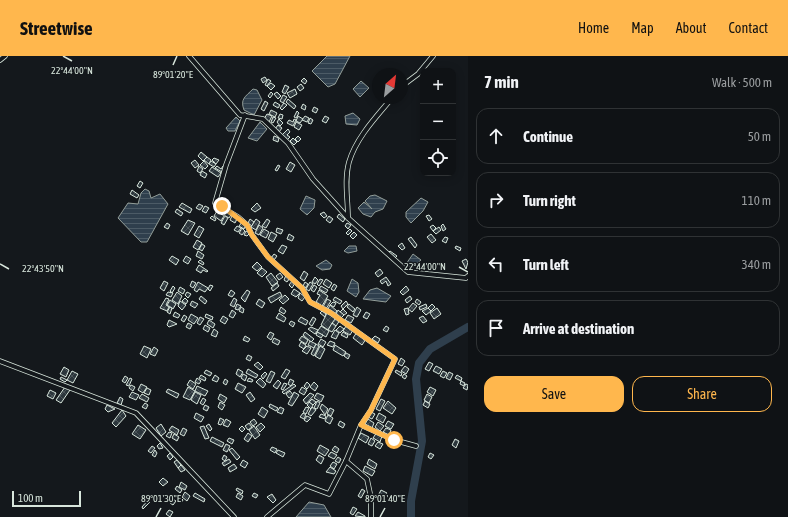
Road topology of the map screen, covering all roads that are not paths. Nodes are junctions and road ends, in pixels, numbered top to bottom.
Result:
1 (5, 56) edge
2 (189, 56) edge
3 (433, 56) edge
4 (0, 60) edge
5 (408, 82) edge
6 (387, 104) edge
7 (245, 115) junction
8 (348, 218) junction
9 (468, 276) edge
10 (0, 361) edge
11 (361, 425) junction
12 (416, 446) dead end
13 (346, 460) junction
14 (234, 517) edge
15 (267, 517) edge
16 (371, 517) edge

1 - 4 street
2 - 7 street
3 - 5 street
6 - 8 street
7 - 8 street
7 - 11 street
8 - 9 street
10 - 14 street
11 - 12 street
11 - 13 street
13 - 15 street
13 - 16 street

